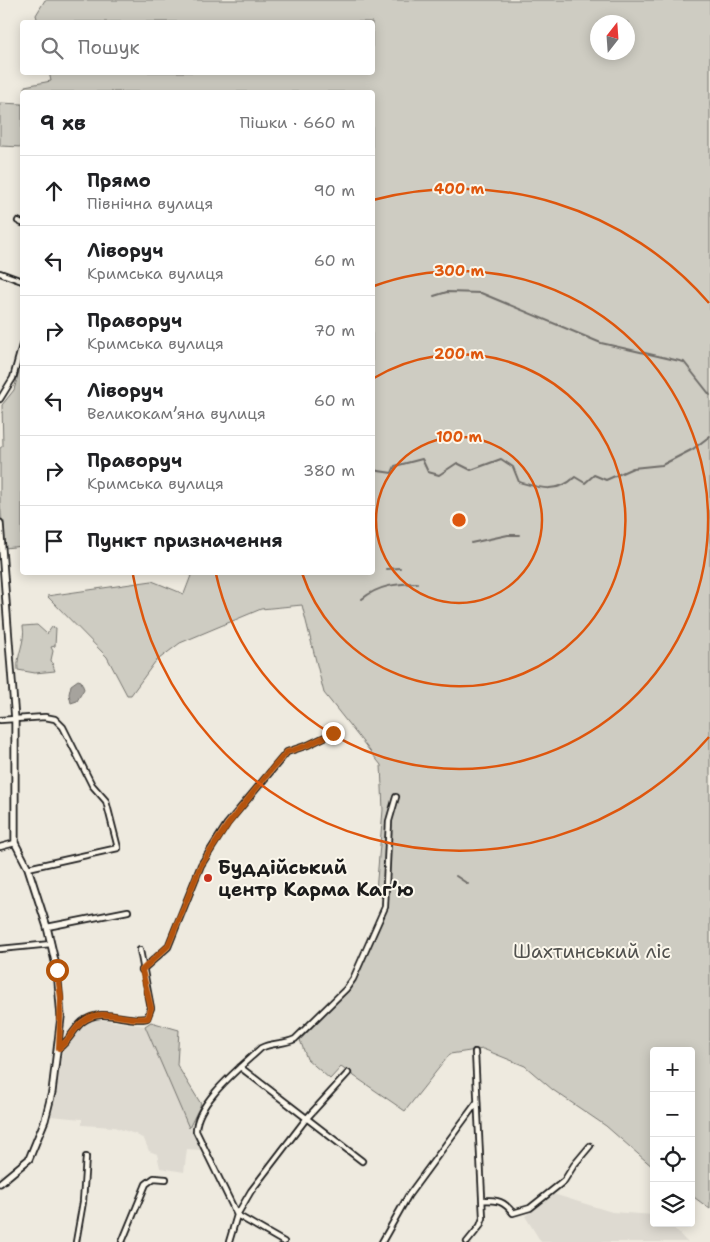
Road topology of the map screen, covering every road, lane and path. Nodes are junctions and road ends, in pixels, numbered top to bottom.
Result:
1 (0, 273) edge
2 (20, 281) edge
3 (20, 352) edge
4 (0, 399) edge
5 (0, 524) edge
6 (0, 720) edge
7 (15, 720) junction
8 (333, 733) dead end
9 (396, 796) dead end
10 (15, 843) junction
11 (0, 846) edge
12 (28, 868) junction
13 (128, 911) dead end
14 (47, 927) junction
15 (51, 944) junction
16 (0, 949) edge
17 (140, 950) dead end
18 (142, 970) junction
19 (59, 1048) junction
20 (475, 1052) dead end
21 (240, 1068) junction
22 (348, 1072) dead end
23 (477, 1102) junction
24 (306, 1119) junction
25 (590, 1146) dead end
26 (86, 1157) dead end
27 (362, 1161) dead end
28 (166, 1179) dead end
29 (0, 1184) edge
30 (483, 1200) junction
31 (237, 1215) junction
32 (76, 1242) edge
33 (122, 1242) edge
34 (229, 1242) edge
35 (284, 1242) edge
36 (382, 1242) edge
37 (467, 1242) edge

1 - 2 street
3 - 4 street
5 - 7 street
6 - 7 street
7 - 10 street
7 - 12 street
8 - 18 street
9 - 21 street
10 - 11 street
10 - 12 street
12 - 14 street
13 - 14 street
14 - 15 street
15 - 16 street
15 - 19 street
17 - 18 street
18 - 19 street
19 - 29 street
20 - 23 street
21 - 24 street
21 - 31 street
22 - 24 street
23 - 30 street
23 - 36 street
24 - 27 street
24 - 31 street
25 - 30 street
26 - 32 street
28 - 33 street
30 - 37 street
31 - 34 street
31 - 35 street

